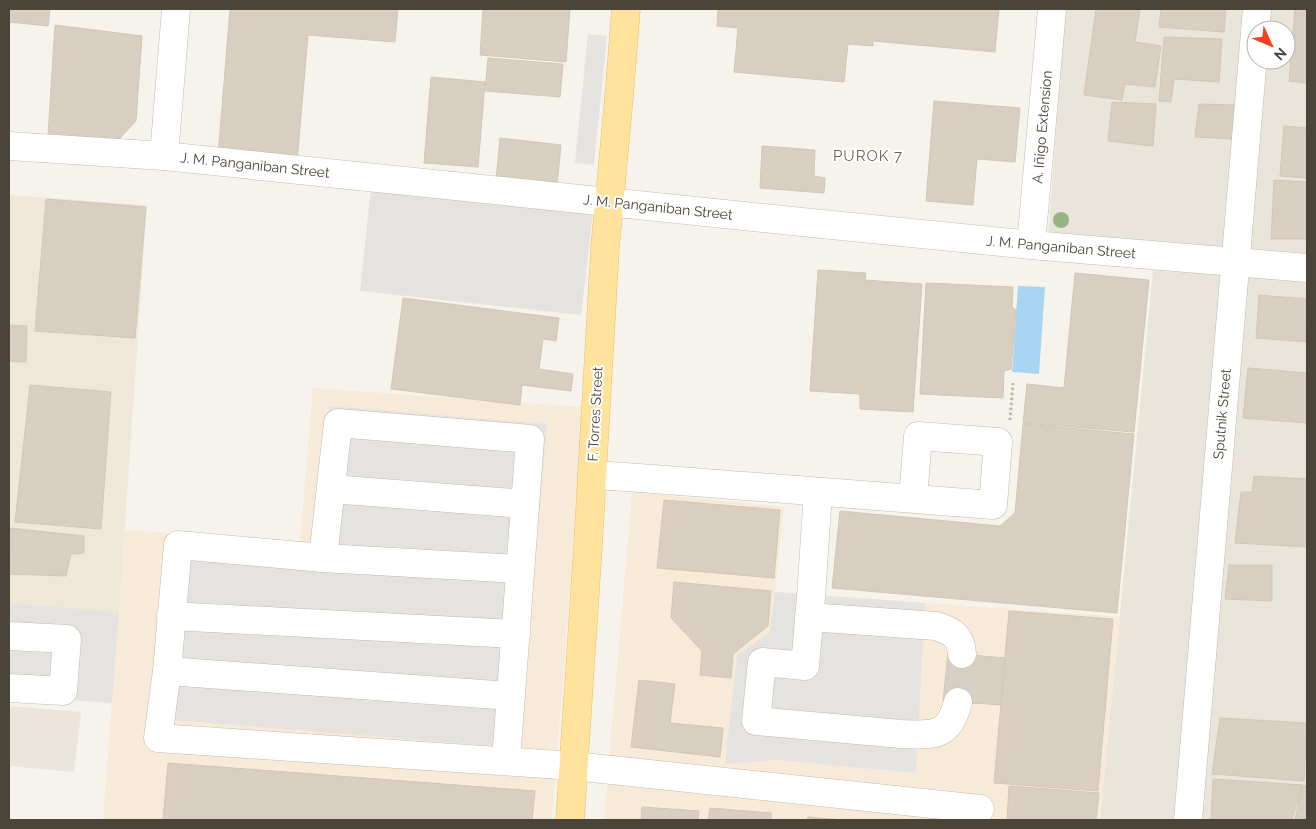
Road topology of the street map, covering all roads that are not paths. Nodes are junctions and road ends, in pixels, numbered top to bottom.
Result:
1 (176, 9) edge
2 (626, 9) edge
3 (1052, 9) edge
4 (1257, 9) edge
5 (9, 146) edge
6 (164, 156) junction
7 (610, 202) junction
8 (1032, 245) junction
9 (1236, 261) junction
10 (1307, 268) edge
11 (592, 475) junction
12 (331, 489) junction
13 (818, 492) junction
14 (914, 499) junction
15 (525, 504) junction
16 (324, 558) junction
17 (520, 568) junction
18 (171, 616) junction
19 (809, 617) junction
20 (516, 634) junction
21 (9, 636) edge
22 (962, 654) tunnel mouth
23 (167, 671) junction
24 (9, 688) edge
25 (511, 696) junction
26 (958, 702) tunnel mouth
27 (506, 761) junction
28 (574, 766) junction
29 (980, 809) dead end
30 (570, 820) edge
31 (1188, 820) edge

1 - 6 street
2 - 7 main road, F. Torres Street
3 - 8 street, A. Iñigo Extension
4 - 9 street, Sputnik Street
5 - 6 street, J. M. Panganiban Street
6 - 7 street, J. M. Panganiban Street
7 - 8 street, J. M. Panganiban Street
7 - 11 main road, F. Torres Street
8 - 9 street, J. M. Panganiban Street
9 - 10 street, J. M. Panganiban Street
9 - 31 street, Sputnik Street
11 - 13 street
11 - 28 main road, F. Torres Street
12 - 15 street
12 - 15 street
12 - 16 street
13 - 14 street
13 - 19 street
14 - 14 street
15 - 17 street
16 - 17 street
16 - 18 street
17 - 20 street
18 - 20 street
18 - 23 street
19 - 22 street
19 - 26 street
20 - 25 street
21 - 24 street
23 - 25 street
23 - 27 street
25 - 27 street
27 - 28 street
28 - 29 street
28 - 30 main road, F. Torres Street

